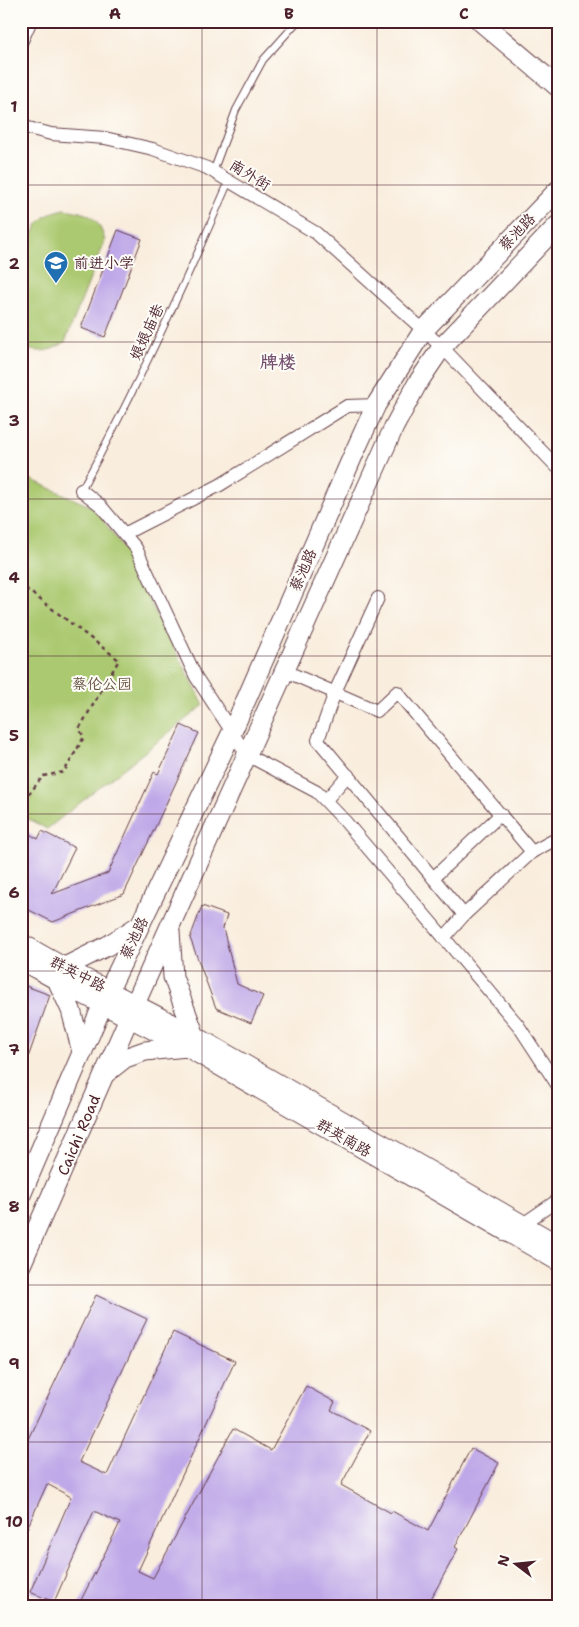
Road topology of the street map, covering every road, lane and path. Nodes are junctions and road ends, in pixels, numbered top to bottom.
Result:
1 (34, 21) edge
2 (298, 21) edge
3 (480, 21) edge
4 (496, 21) edge
5 (21, 50) edge
6 (558, 72) edge
7 (558, 87) edge
8 (21, 126) edge
9 (213, 172) junction
10 (229, 181) junction
11 (558, 190) edge
12 (558, 225) edge
13 (423, 330) junction
14 (442, 347) junction
15 (376, 405) junction
16 (558, 468) edge
17 (81, 490) joint
18 (124, 534) junction
19 (21, 585) edge
20 (378, 598) dead end
21 (285, 671) junction
22 (335, 692) junction
23 (232, 732) junction
24 (248, 755) junction
25 (348, 775) junction
26 (21, 788) edge
27 (326, 800) junction
28 (501, 814) junction
29 (558, 838) edge
30 (532, 852) junction
31 (433, 878) junction
32 (464, 915) junction
33 (141, 924) junction
34 (170, 928) junction
35 (444, 938) junction
36 (21, 943) edge
37 (21, 960) edge
38 (60, 974) junction
39 (106, 997) junction
40 (132, 1010) junction
41 (191, 1042) junction
42 (82, 1052) junction
43 (105, 1074) junction
44 (558, 1086) edge
45 (21, 1195) edge
46 (558, 1200) edge
47 (523, 1224) junction
48 (558, 1245) edge
49 (558, 1261) edge
50 (21, 1265) edge

1 - 5 lane
2 - 9 lane
3 - 7 street
4 - 6 street
8 - 9 street, 南外街
9 - 10 street, 南外街
10 - 13 street, 南外街
10 - 17 lane, 娘娘庙巷
11 - 13 street, 蔡池路
12 - 14 street, 蔡池路
13 - 14 street, 南外街
13 - 15 street, 蔡池路
14 - 16 street, 南外街
14 - 21 street, 蔡池路
15 - 18 street
15 - 23 street, 蔡池路
17 - 18 street
18 - 23 street
19 - 26 path
20 - 22 street
21 - 22 street
21 - 24 street, 蔡池路
22 - 25 street
22 - 28 street
23 - 24 street
23 - 33 street, 蔡池路
24 - 27 street
24 - 34 street, 蔡池路
25 - 27 street
25 - 31 street
27 - 35 street
28 - 30 street
28 - 31 street
29 - 30 street
30 - 32 street
31 - 32 street
32 - 35 street
33 - 38 street
33 - 39 street, 蔡池路
34 - 40 street, 蔡池路
34 - 41 street
35 - 44 street
36 - 38 street, 群英中路
37 - 38 street, 群英中路
38 - 39 street, 群英中路
38 - 42 street
39 - 40 street, 群英中路
39 - 42 street, Caichi Road
40 - 41 street, 群英南路
40 - 43 street, Caichi Road
41 - 43 street
41 - 47 street, 群英南路
41 - 49 street, 群英南路
42 - 45 street, Caichi Road
43 - 50 street, Caichi Road
46 - 47 street
47 - 48 street, 群英南路

